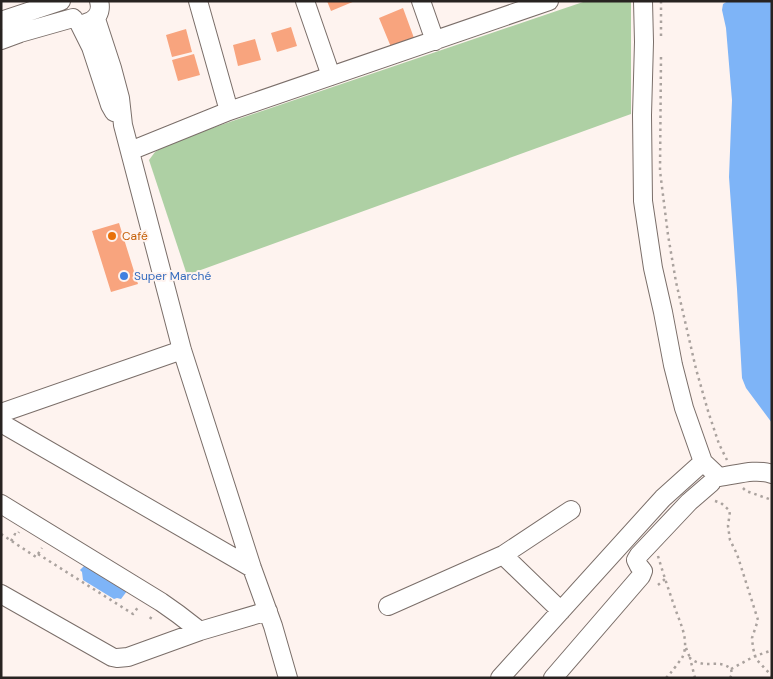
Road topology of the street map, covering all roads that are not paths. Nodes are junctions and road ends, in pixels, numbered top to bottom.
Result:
1 (61, 1) edge
2 (99, 1) edge
3 (198, 1) edge
4 (306, 1) edge
5 (422, 1) edge
6 (549, 1) edge
7 (643, 1) edge
8 (527, 5) edge
9 (79, 15) edge
10 (1, 22) edge
11 (1, 40) edge
12 (435, 40) junction
13 (331, 76) junction
14 (229, 111) junction
15 (130, 151) junction
16 (182, 350) junction
17 (1, 413) edge
18 (1, 423) edge
19 (703, 462) junction
20 (772, 474) edge
21 (712, 491) road end
22 (1, 504) edge
23 (570, 510) dead end
24 (503, 555) junction
25 (252, 568) junction
26 (1, 594) edge
27 (388, 606) dead end
28 (268, 611) junction
29 (561, 611) junction
30 (200, 631) junction
31 (288, 678) edge
32 (500, 678) edge
33 (553, 678) edge

1 - 10 street
2 - 9 street
3 - 14 street
4 - 13 street
5 - 12 street
6 - 8 street
7 - 19 street
8 - 12 street
9 - 11 street
9 - 15 street
12 - 13 street
13 - 14 street
14 - 15 street
15 - 16 street
16 - 17 street
16 - 25 street
18 - 25 street
19 - 20 street
19 - 29 street
21 - 33 street
22 - 30 street
23 - 24 street
24 - 27 street
24 - 29 street
25 - 28 street
26 - 30 street
28 - 30 street
28 - 31 street
29 - 32 street

